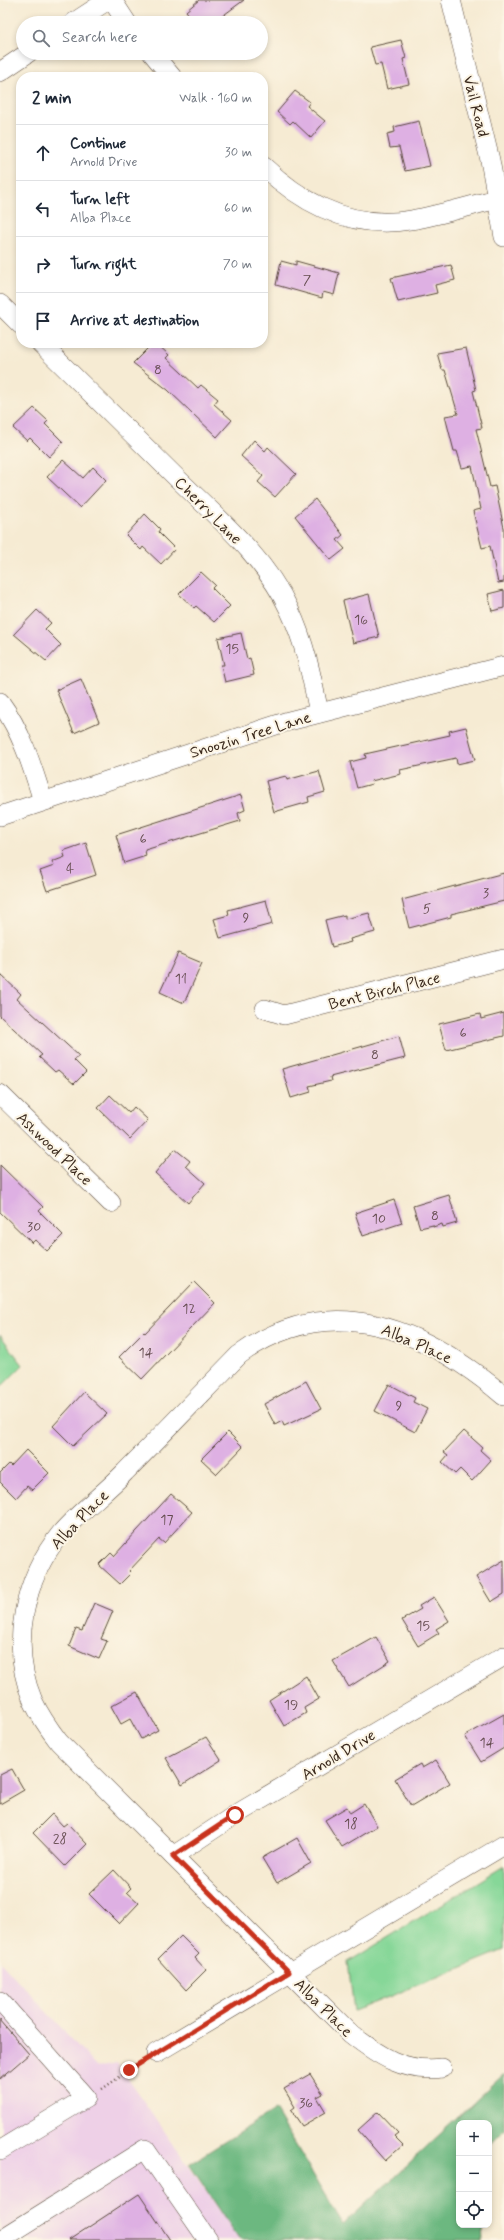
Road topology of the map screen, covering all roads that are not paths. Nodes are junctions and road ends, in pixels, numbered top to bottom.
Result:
1 (108, 0) edge
2 (112, 0) edge
3 (451, 0) edge
4 (84, 16) edge
5 (122, 16) edge
6 (18, 60) edge
7 (158, 60) edge
8 (0, 72) edge
9 (168, 72) edge
10 (268, 170) edge
11 (497, 199) junction
12 (504, 237) edge
13 (0, 304) edge
14 (16, 320) edge
15 (45, 348) edge
16 (504, 666) edge
17 (0, 702) edge
18 (319, 713) junction
19 (43, 801) junction
20 (0, 816) edge
21 (504, 959) edge
22 (265, 1009) dead end
23 (0, 1094) edge
24 (111, 1203) dead end
25 (504, 1396) edge
26 (504, 1656) edge
27 (504, 1845) edge
28 (173, 1856) junction
29 (289, 1972) junction
30 (0, 2001) edge
31 (156, 2053) road end
32 (442, 2068) dead end
33 (0, 2150) edge
34 (0, 2240) edge
35 (208, 2240) edge

1 - 4 street
2 - 5 street
3 - 11 street, Vail Road
6 - 8 street
7 - 9 street
10 - 11 street
11 - 12 street, Vail Road
13 - 14 street
15 - 18 street, Cherry Lane
16 - 18 street, Snoozin Tree Lane
17 - 19 street
18 - 19 street, Snoozin Tree Lane
19 - 20 street, Snoozin Tree Lane
21 - 22 street, Bent Birch Place
23 - 24 street, Ashwood Place
25 - 28 street, Alba Place
26 - 28 street, Arnold Drive
27 - 29 street
28 - 29 street, Alba Place
29 - 31 street
29 - 32 street, Alba Place
30 - 33 street
34 - 35 street

